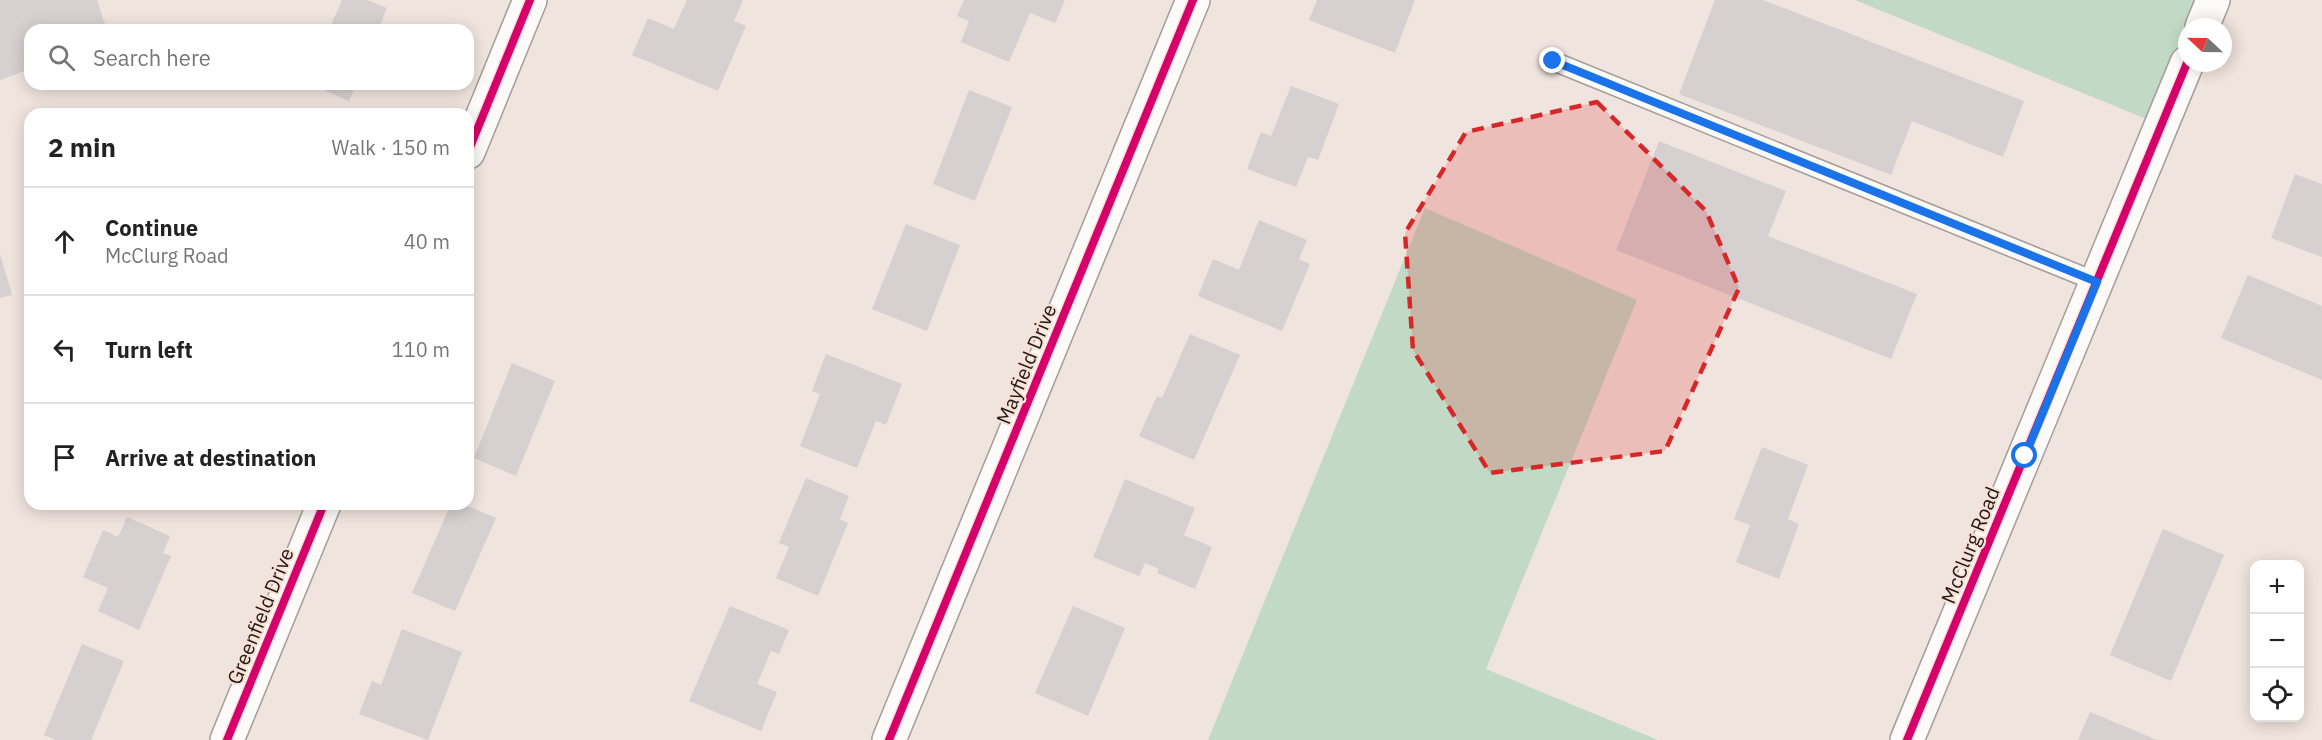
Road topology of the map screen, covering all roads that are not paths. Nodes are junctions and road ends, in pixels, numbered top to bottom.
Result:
1 (530, 0) edge
2 (1193, 0) edge
3 (2213, 0) edge
4 (2206, 18) edge
5 (1553, 61) dead end
6 (2183, 72) edge
7 (474, 137) edge
8 (2097, 282) junction
9 (322, 510) edge
10 (227, 740) edge
11 (889, 740) edge
12 (1907, 740) edge

1 - 7 street
2 - 11 street, Mayfield Drive
3 - 4 street
5 - 8 lane
6 - 8 street, McClurg Road
8 - 12 street, McClurg Road
9 - 10 street, Greenfield Drive

